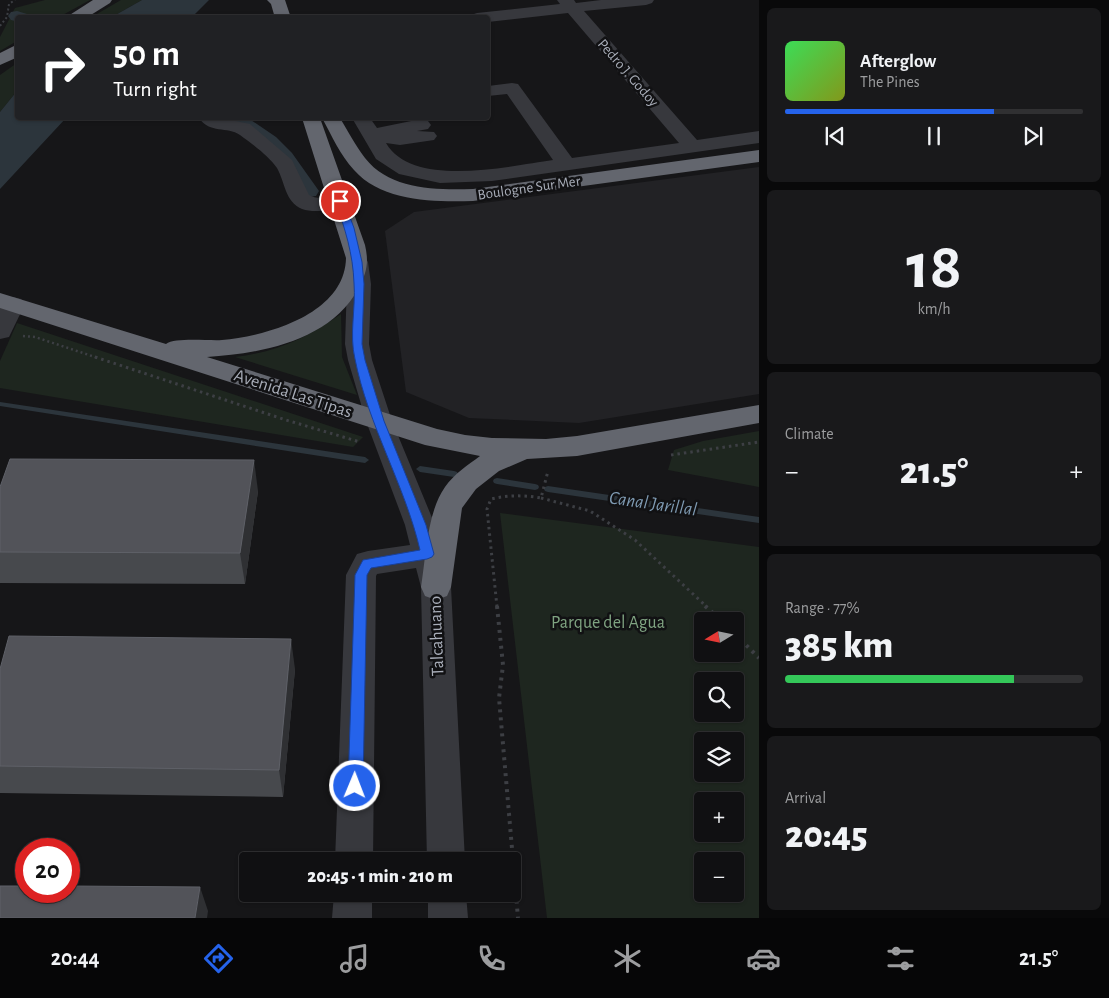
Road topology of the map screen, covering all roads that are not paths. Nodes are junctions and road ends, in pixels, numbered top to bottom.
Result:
1 (104, 0) edge
2 (646, 0) edge
3 (276, 1) edge
4 (568, 4) edge
5 (78, 15) edge
6 (282, 15) edge
7 (490, 16) edge
8 (15, 51) edge
9 (0, 60) edge
10 (490, 91) edge
11 (211, 120) edge
12 (312, 120) edge
13 (332, 120) edge
14 (362, 120) edge
15 (424, 131) dead end
16 (372, 136) junction
17 (759, 137) edge
18 (692, 146) junction
19 (759, 156) edge
20 (566, 164) junction
21 (340, 201) junction
22 (357, 262) junction
23 (6, 302) edge
24 (0, 331) edge
25 (125, 340) junction
26 (759, 414) edge
27 (379, 421) junction
28 (523, 449) junction
29 (427, 554) junction
30 (436, 587) junction
31 (354, 852) edge
32 (446, 852) edge
33 (353, 902) edge
34 (447, 902) edge
35 (352, 918) edge
36 (448, 918) edge

1 - 5 highway
2 - 4 street
3 - 6 highway
4 - 7 street
4 - 18 street, Pedro J. Godoy
8 - 9 highway
10 - 20 street
11 - 21 street
12 - 21 highway
13 - 19 highway, Boulogne Sur Mer
14 - 16 street
15 - 16 street
16 - 20 street, Boulogne Sur Mer
17 - 18 street, Boulogne Sur Mer
18 - 20 street, Boulogne Sur Mer
21 - 22 highway
22 - 25 highway, Avenida Las Tipas
22 - 27 street, Talcahuano
23 - 24 street
23 - 25 highway, Avenida Las Tipas
25 - 27 highway, Avenida Las Tipas
26 - 28 highway, Avenida Las Tipas
27 - 28 highway, Avenida Las Tipas
27 - 29 street, Talcahuano
28 - 30 highway
29 - 30 street, Talcahuano
29 - 31 street
30 - 32 street, Talcahuano
33 - 35 street
34 - 36 street

